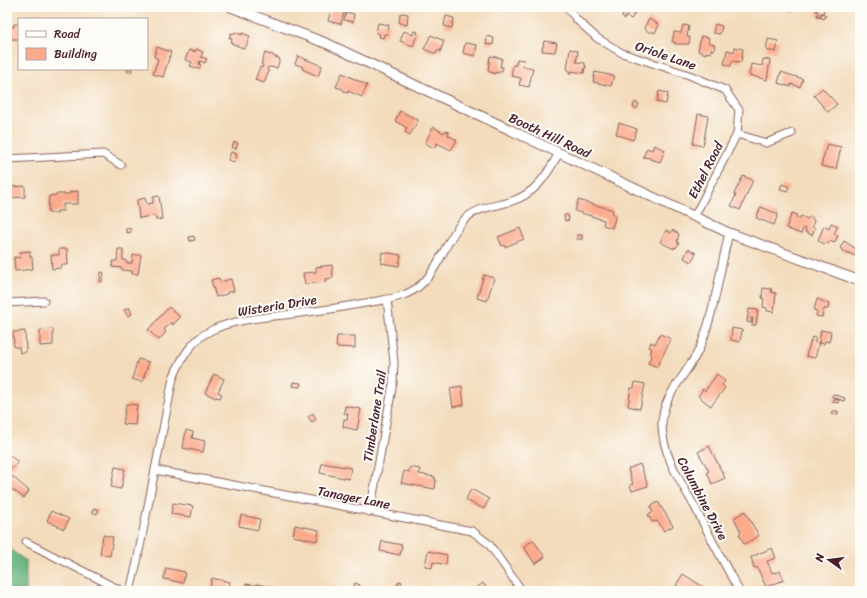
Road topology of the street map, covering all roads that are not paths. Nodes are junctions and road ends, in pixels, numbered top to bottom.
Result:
1 (231, 7) edge
2 (567, 7) edge
3 (792, 133) dead end
4 (737, 134) junction
5 (559, 153) junction
6 (7, 159) edge
7 (121, 165) dead end
8 (694, 217) junction
9 (729, 233) junction
10 (860, 281) edge
11 (387, 299) junction
12 (44, 301) dead end
13 (7, 303) edge
14 (155, 470) junction
15 (370, 512) junction
16 (26, 542) dead end
17 (122, 591) edge
18 (130, 591) edge
19 (522, 591) edge
20 (739, 591) edge

1 - 5 street, Booth Hill Road
2 - 4 street, Oriole Lane
3 - 4 street
4 - 8 street, Ethel Road
5 - 8 street, Booth Hill Road
5 - 11 street, Wisteria Drive
6 - 7 street
8 - 9 street, Booth Hill Road
9 - 10 street, Booth Hill Road
9 - 20 street, Columbine Drive
11 - 14 street, Wisteria Drive
11 - 15 street, Timberlane Trail
12 - 13 street
14 - 15 street, Tanager Lane
14 - 18 street, Wisteria Drive
15 - 19 street, Tanager Lane
16 - 17 street

